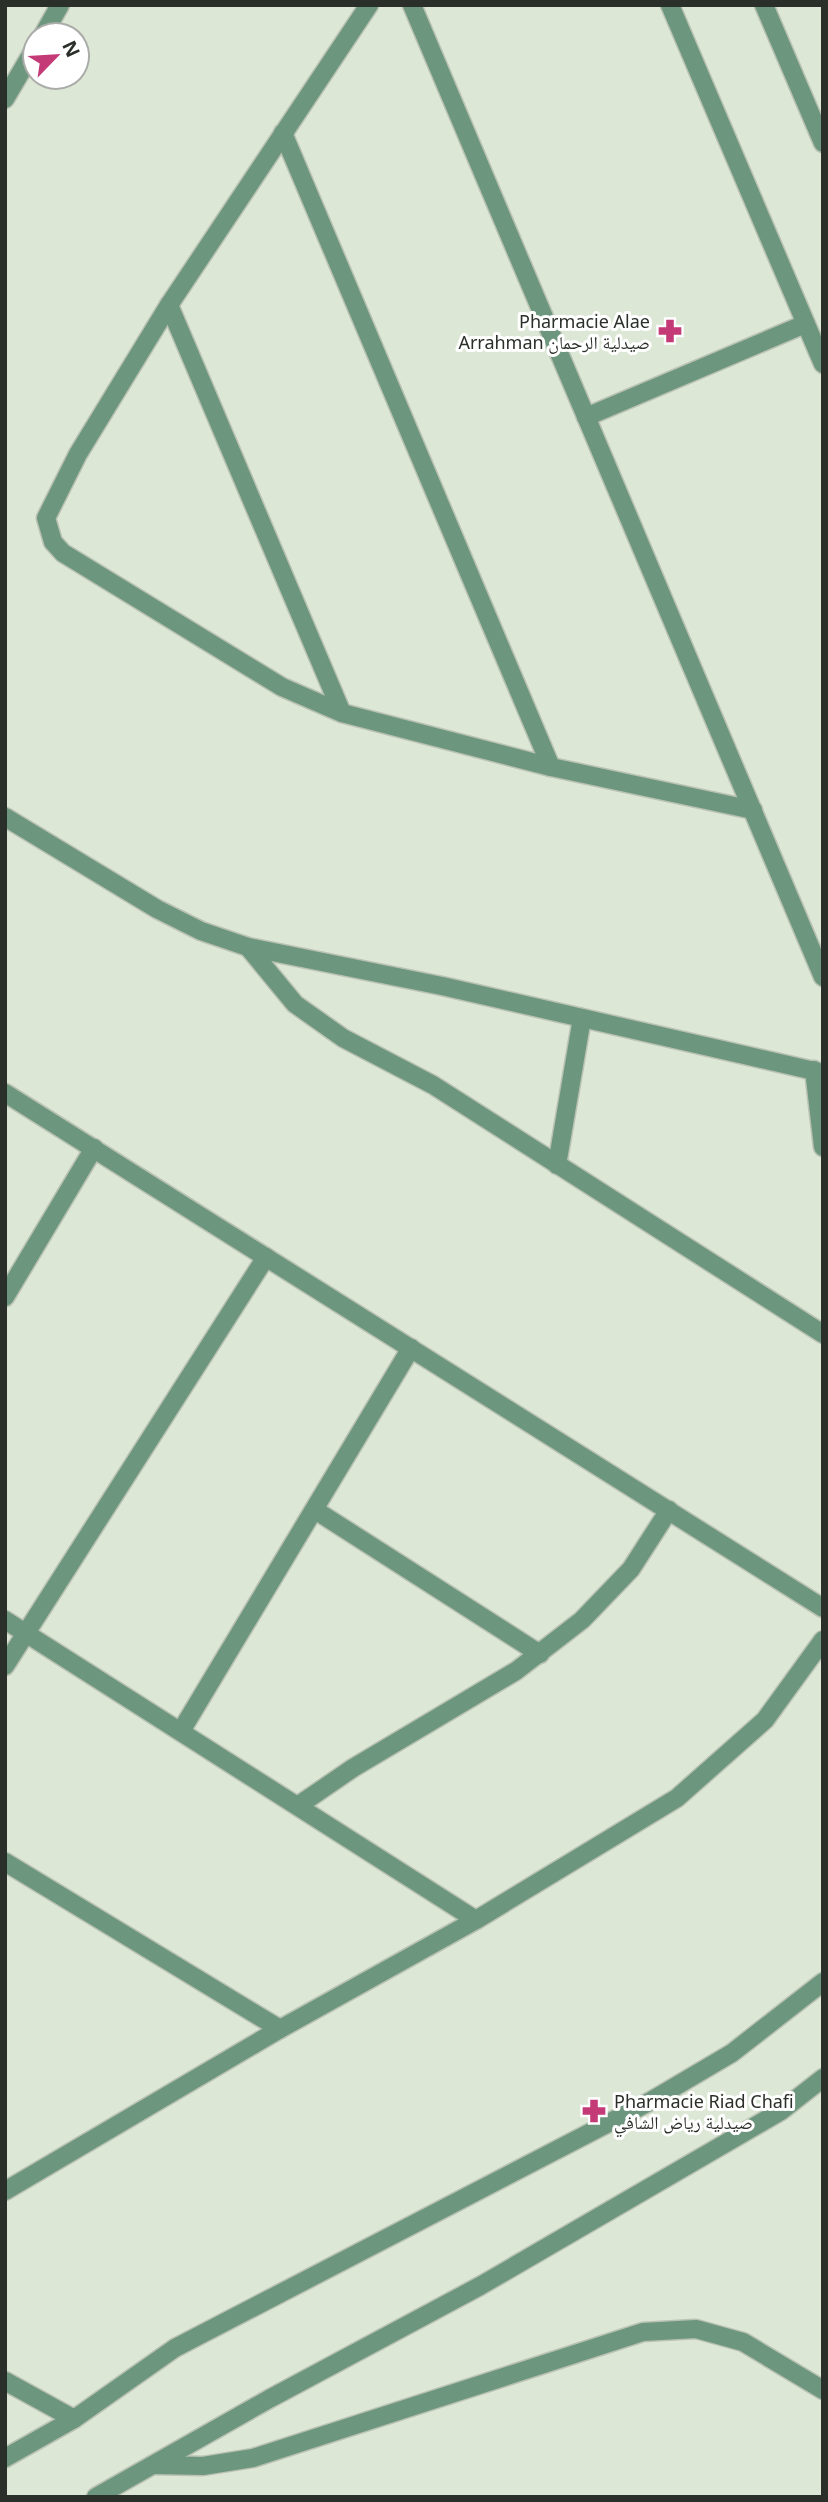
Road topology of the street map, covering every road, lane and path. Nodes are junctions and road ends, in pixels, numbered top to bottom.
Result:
1 (60, 5) edge
2 (369, 5) edge
3 (412, 5) edge
4 (670, 5) edge
5 (764, 5) edge
6 (51, 21) edge
7 (21, 72) edge
8 (5, 99) edge
9 (283, 133) junction
10 (823, 143) edge
11 (169, 305) junction
12 (806, 324) junction
13 (823, 364) edge
14 (586, 417) junction
15 (342, 713) junction
16 (551, 767) junction
17 (753, 810) junction
18 (5, 817) edge
19 (248, 947) junction
20 (823, 977) edge
21 (582, 1018) junction
22 (818, 1071) edge
23 (5, 1093) edge
24 (823, 1147) edge
25 (94, 1148) junction
26 (557, 1165) junction
27 (266, 1257) junction
28 (5, 1297) edge
29 (823, 1334) edge
30 (411, 1348) junction
31 (316, 1510) junction
32 (669, 1510) junction
33 (823, 1608) edge
34 (5, 1620) edge
35 (26, 1633) junction
36 (823, 1640) edge
37 (540, 1654) junction
38 (5, 1666) edge
39 (181, 1731) junction
40 (299, 1805) junction
41 (5, 1862) edge
42 (476, 1920) junction
43 (823, 1982) edge
44 (280, 2029) junction
45 (823, 2078) edge
46 (5, 2191) edge
47 (5, 2381) edge
48 (823, 2390) edge
49 (74, 2419) junction
50 (5, 2458) edge
51 (155, 2465) junction
52 (96, 2497) edge

1 - 6 street
2 - 9 street
3 - 14 street
4 - 12 street
5 - 10 street
7 - 8 street
9 - 11 street
9 - 16 street
11 - 15 street
11 - 15 street
12 - 13 street
12 - 14 street
14 - 17 street
15 - 16 street
16 - 17 street
17 - 20 street
18 - 19 street
19 - 21 street
19 - 26 street
21 - 22 street
21 - 26 street
22 - 24 street
23 - 25 street
25 - 27 street
25 - 28 street
26 - 29 street
27 - 30 street
27 - 35 street
30 - 31 street
30 - 32 street
31 - 37 street
31 - 39 street
32 - 33 street
32 - 37 street
34 - 35 street
35 - 38 street
35 - 39 street
36 - 42 street
37 - 40 street
39 - 40 street
40 - 42 street
41 - 44 street
42 - 44 street
43 - 49 street
44 - 46 street
45 - 51 street
47 - 49 street
48 - 51 street
49 - 50 street
51 - 52 street

